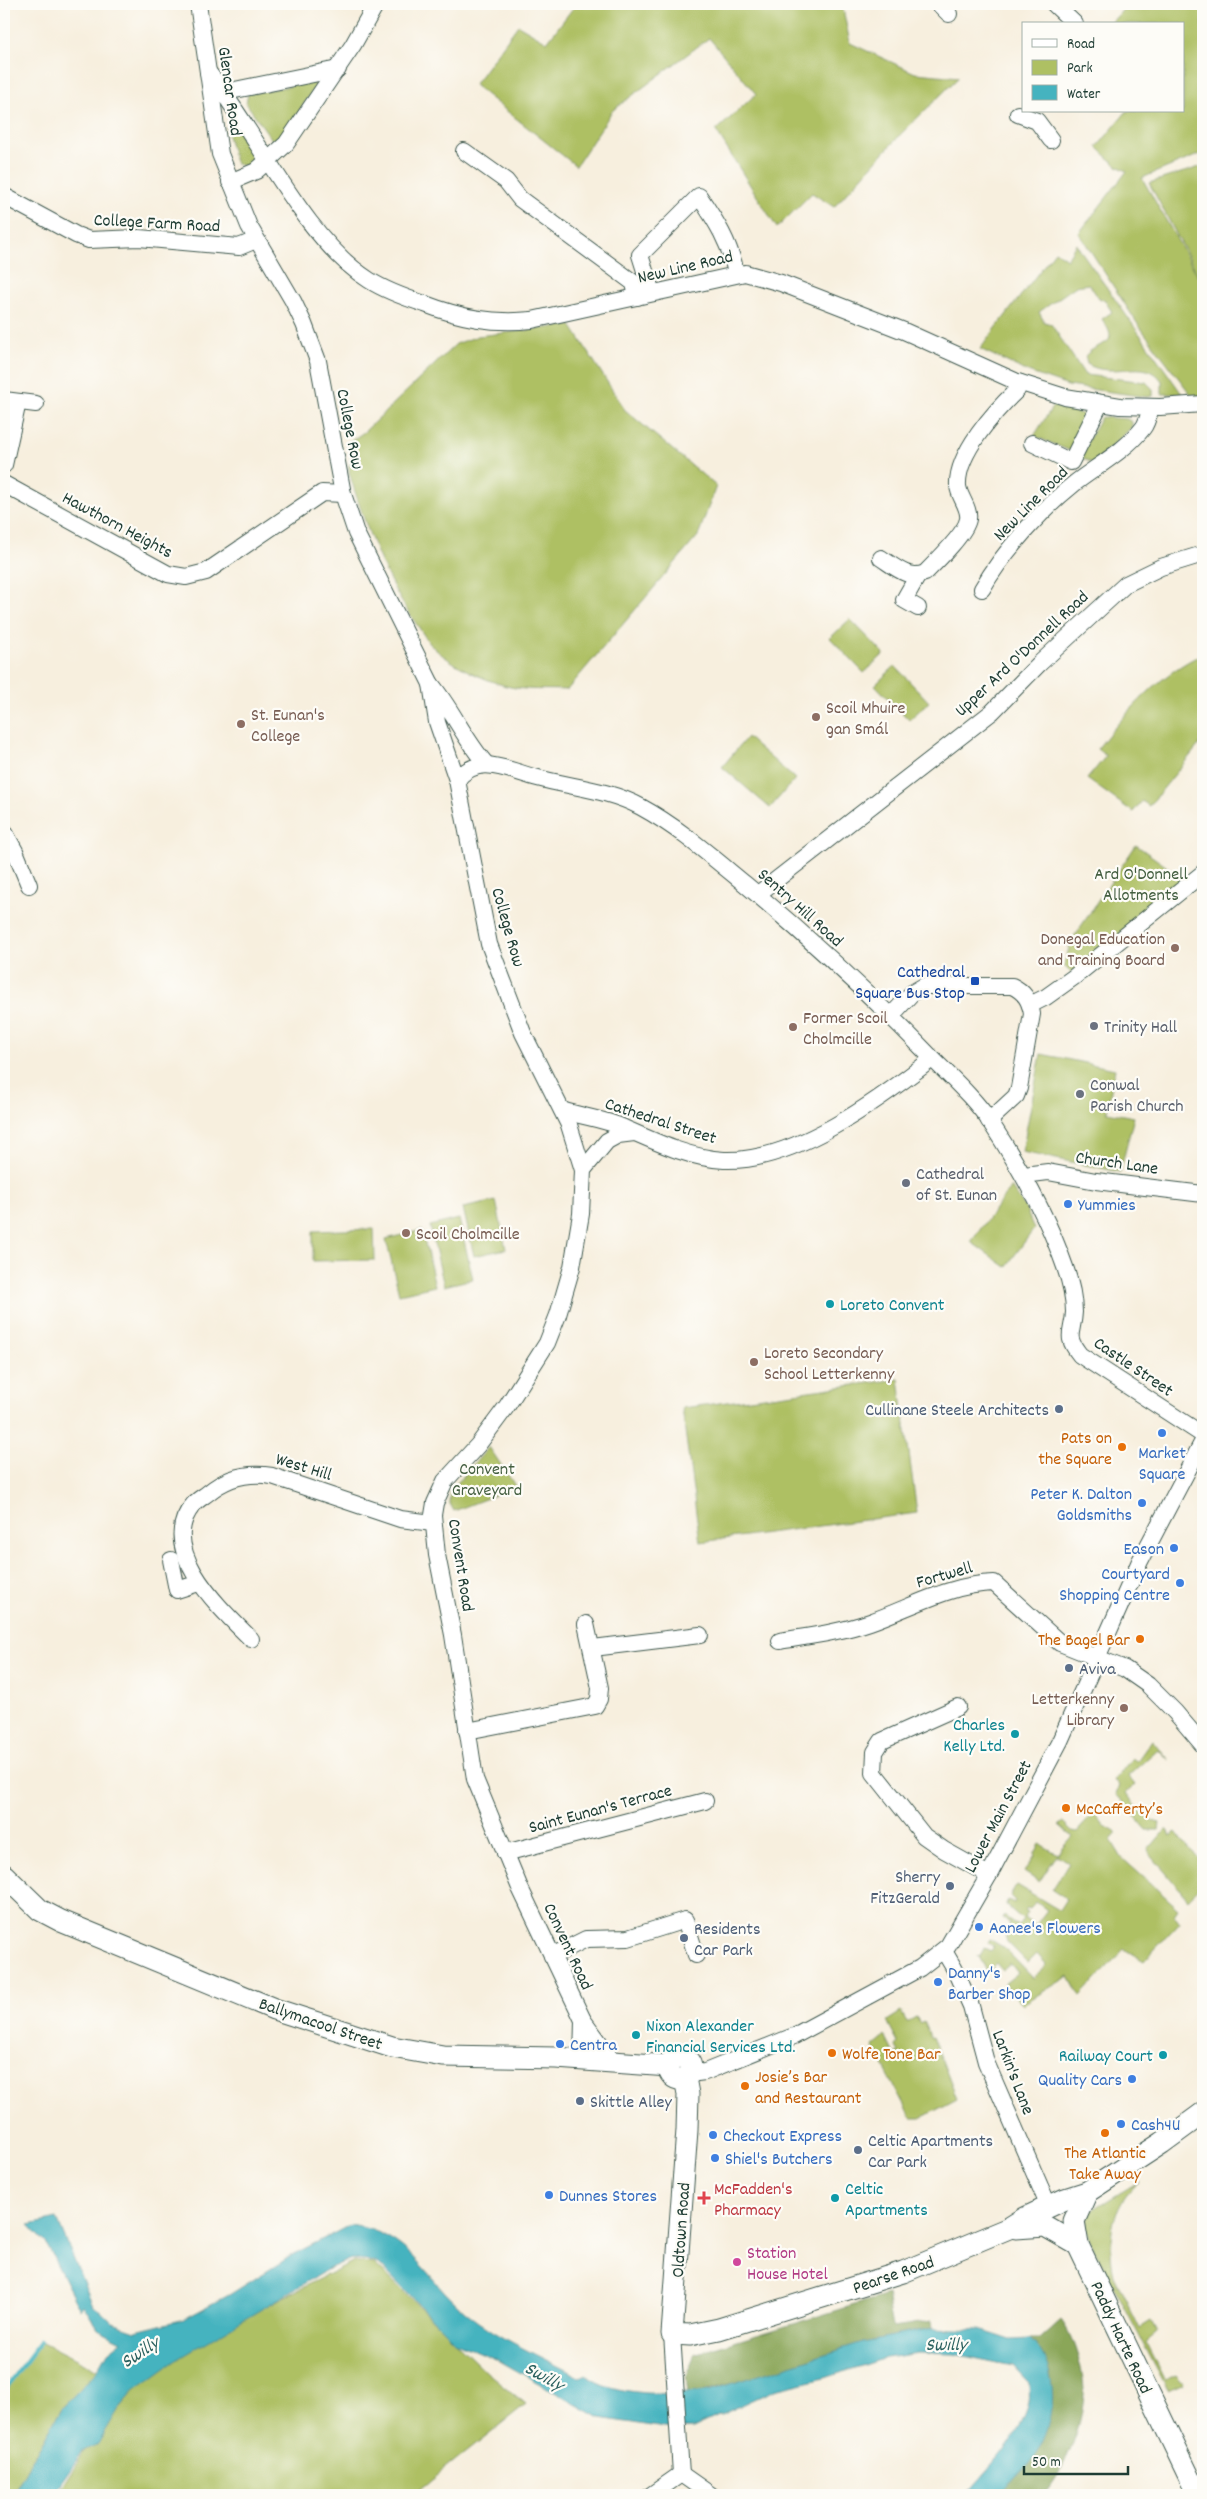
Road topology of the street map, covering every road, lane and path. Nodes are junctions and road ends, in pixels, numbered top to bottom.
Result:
1 (198, 4) edge
2 (376, 4) edge
3 (1054, 4) edge
4 (1073, 22) edge
5 (338, 69) junction
6 (208, 72) junction
7 (232, 91) junction
8 (236, 110) junction
9 (1018, 114) dead end
10 (1041, 116) edge
11 (214, 120) junction
12 (1051, 140) dead end
13 (464, 151) dead end
14 (269, 161) junction
15 (230, 182) junction
16 (4, 196) edge
17 (256, 240) junction
18 (736, 273) junction
19 (645, 295) junction
20 (1020, 382) junction
21 (11, 401) edge
22 (36, 404) dead end
23 (1100, 404) junction
24 (1203, 404) edge
25 (1151, 407) junction
26 (1032, 442) dead end
27 (5, 461) edge
28 (4, 484) edge
29 (343, 494) junction
30 (1203, 554) edge
31 (881, 558) dead end
32 (917, 577) junction
33 (982, 589) dead end
34 (918, 608) dead end
35 (431, 684) junction
36 (486, 764) junction
37 (457, 780) junction
38 (4, 831) edge
39 (1203, 873) edge
40 (29, 885) dead end
41 (758, 894) junction
42 (1030, 1005) junction
43 (891, 1016) junction
44 (932, 1059) junction
45 (562, 1110) junction
46 (989, 1120) junction
47 (634, 1133) junction
48 (583, 1170) junction
49 (1024, 1175) junction
50 (1203, 1194) edge
51 (1203, 1435) edge
52 (1203, 1441) edge
53 (433, 1523) junction
54 (171, 1560) dead end
55 (199, 1583) junction
56 (586, 1624) dead end
57 (700, 1635) dead end
58 (251, 1639) dead end
59 (780, 1640) dead end
60 (593, 1648) junction
61 (1098, 1658) junction
62 (958, 1707) dead end
63 (467, 1732) junction
64 (1203, 1745) edge
65 (705, 1800) dead end
66 (505, 1853) junction
67 (4, 1875) edge
68 (989, 1875) junction
69 (944, 1951) junction
70 (696, 1955) dead end
71 (552, 1956) junction
72 (582, 2020) junction
73 (582, 2059) junction
74 (613, 2061) junction
75 (681, 2073) junction
76 (1203, 2113) edge
77 (1087, 2192) junction
78 (1049, 2207) junction
79 (1009, 2228) junction
80 (1078, 2245) junction
81 (672, 2334) junction
82 (681, 2474) junction
83 (651, 2495) edge
84 (711, 2495) edge
85 (1198, 2495) edge

1 - 6 street, Glencar Road
2 - 5 street
3 - 4 street
5 - 7 street
5 - 14 street
6 - 7 street, New Line Road
6 - 11 street, Glencar Road
7 - 8 street, New Line Road
8 - 11 street
8 - 14 street, New Line Road
9 - 10 street
10 - 12 street
11 - 15 street, Glencar Road
13 - 19 street
14 - 15 street
14 - 19 street, New Line Road
15 - 17 street, College Row
16 - 17 street, College Farm Road
17 - 29 street, College Row
18 - 19 street, New Line Road
18 - 19 street
18 - 20 street, New Line Road
20 - 23 street, New Line Road
20 - 32 street
21 - 22 street
21 - 27 street
23 - 25 street, New Line Road
23 - 26 street
24 - 25 street, New Line Road
25 - 33 street, New Line Road
28 - 29 street, Hawthorn Heights
29 - 35 street, College Row
30 - 41 street, Upper Ard O'Donnell Road
31 - 32 street
32 - 34 street
35 - 36 street, College Row
35 - 37 street, College Row
36 - 37 street
36 - 41 street, Sentry Hill Road
37 - 45 street, College Row
38 - 40 street
39 - 42 street
41 - 43 street, Sentry Hill Road
42 - 43 street
42 - 46 street
43 - 44 street, Sentry Hill Road
44 - 46 street, Sentry Hill Road
44 - 47 street, Cathedral Street
45 - 47 street, Cathedral Street
45 - 48 street, College Row
46 - 49 street, Sentry Hill Road
47 - 48 street
48 - 53 street, Convent Road
49 - 50 street, Church Lane
49 - 51 street, Castle Street
52 - 61 street, Lower Main Street
53 - 55 street, West Hill
53 - 63 street, Convent Road
54 - 55 street
55 - 58 street, West Hill
56 - 60 street
57 - 60 street
59 - 61 street, Fortwell
60 - 63 street
61 - 64 street
61 - 68 street, Lower Main Street
62 - 68 street
63 - 66 street, Convent Road
65 - 66 street, Saint Eunan's Terrace
66 - 71 street, Convent Road
67 - 73 main road, Ballymacool Street
68 - 69 street, Lower Main Street
69 - 75 street, Lower Main Street
69 - 78 street, Larkin's Lane
70 - 71 street
71 - 72 street, Convent Road
72 - 73 street
72 - 74 street
73 - 74 main road, Ballymacool Street
74 - 75 main road, Ballymacool Street
75 - 81 main road, Oldtown Road
76 - 77 main road, Pearse Road
77 - 78 main road, Pearse Road
77 - 80 main road
78 - 79 main road, Pearse Road
79 - 80 main road
79 - 81 main road, Pearse Road
80 - 85 main road, Paddy Harte Road
81 - 82 street, Oldtown Road
82 - 83 street
82 - 84 street

